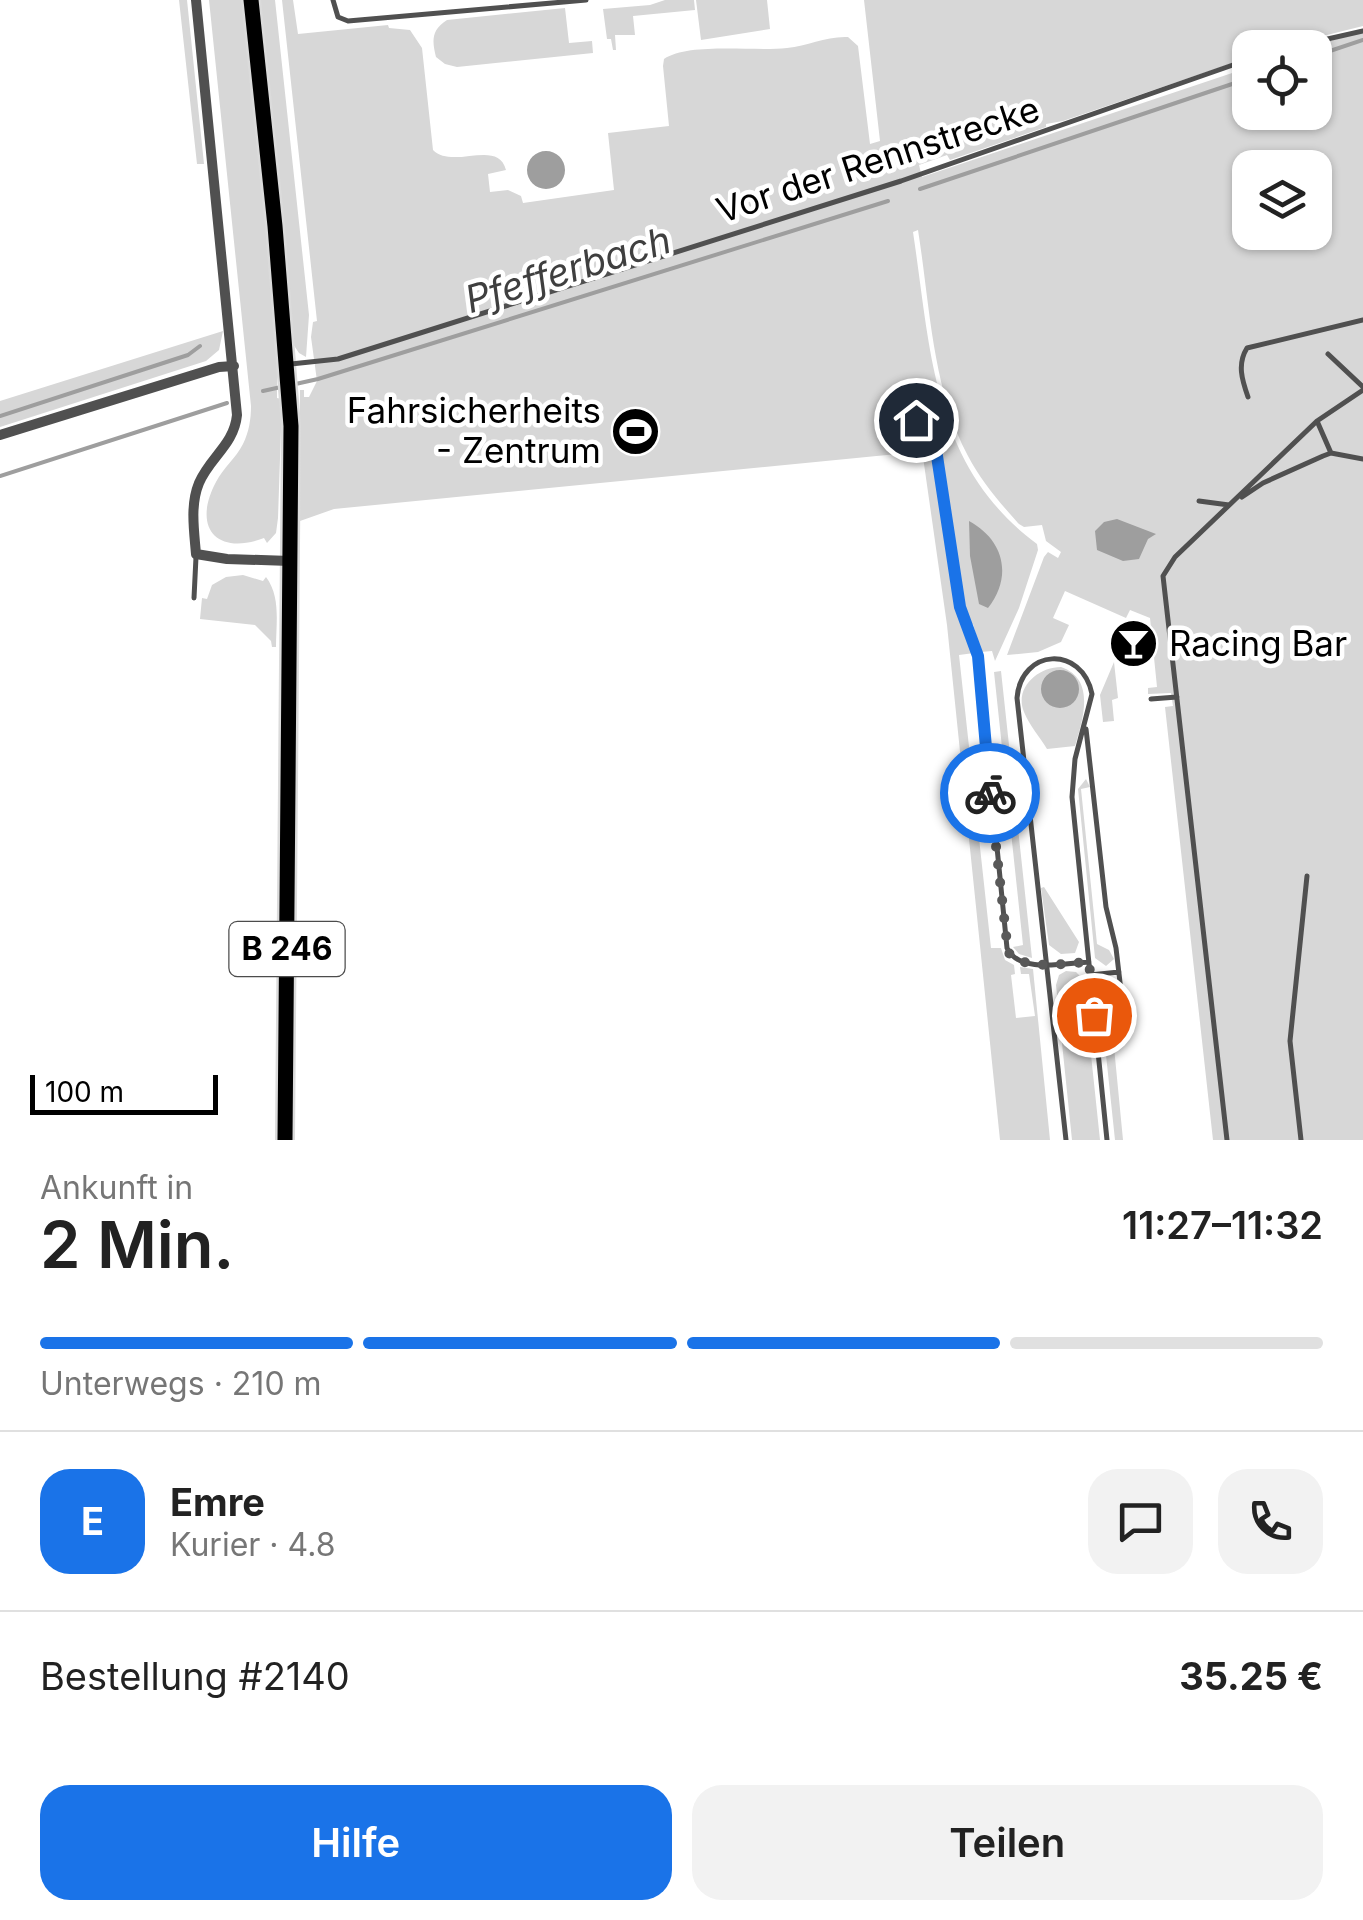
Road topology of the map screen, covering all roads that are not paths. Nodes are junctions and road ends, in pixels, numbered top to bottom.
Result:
1 (196, 0) edge
2 (251, 0) edge
3 (333, 0) edge
4 (586, 0) edge
5 (1363, 31) edge
6 (1332, 38) edge
7 (1232, 65) edge
8 (1363, 320) edge
9 (1328, 354) dead end
10 (234, 366) junction
11 (289, 371) junction
12 (1363, 388) edge
13 (1248, 398) dead end
14 (916, 420) dead end
15 (1317, 421) junction
16 (0, 436) edge
17 (1331, 453) junction
18 (1363, 459) edge
19 (1199, 501) dead end
20 (1230, 505) junction
21 (196, 554) junction
22 (290, 561) junction
23 (194, 598) dead end
24 (1178, 697) junction
25 (1151, 699) dead end
26 (1086, 725) junction
27 (1307, 876) dead end
28 (1089, 962) junction
29 (1047, 964) junction
30 (1119, 972) junction
31 (1090, 975) junction
32 (1123, 1008) dead end
33 (286, 1140) edge
34 (1066, 1140) edge
35 (1107, 1140) edge
36 (1226, 1140) edge
37 (1301, 1140) edge

1 - 10 street
2 - 11 main road, B 246
3 - 4 lane
5 - 6 lane
7 - 11 lane, Vor der Rennstrecke
8 - 13 lane
9 - 12 lane
10 - 16 street
10 - 21 street
11 - 22 main road, B 246
12 - 15 lane
14 - 29 lane
15 - 17 lane
15 - 20 lane
17 - 18 lane
17 - 20 lane
19 - 20 lane
20 - 24 lane
21 - 22 street
21 - 23 lane
22 - 33 main road, B 246
24 - 25 lane
24 - 36 lane
26 - 28 lane
26 - 29 lane
26 - 30 lane
27 - 37 lane
28 - 29 lane
28 - 31 lane
29 - 34 lane
30 - 31 lane
30 - 32 lane
31 - 35 lane

